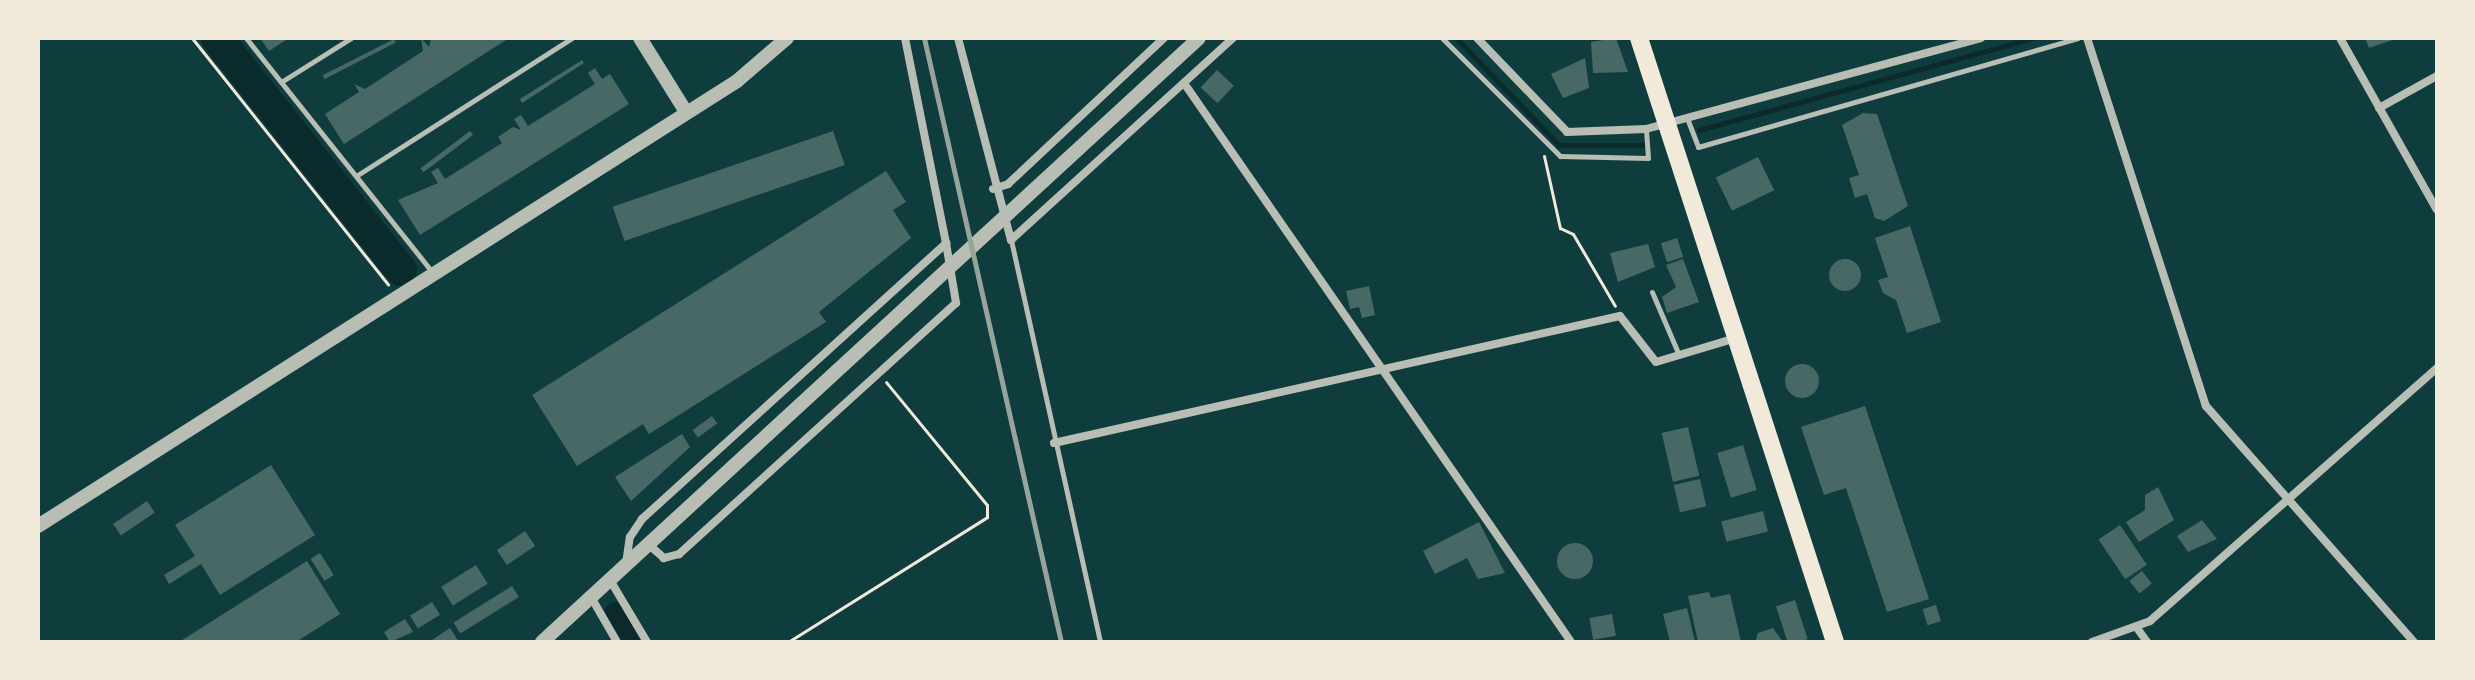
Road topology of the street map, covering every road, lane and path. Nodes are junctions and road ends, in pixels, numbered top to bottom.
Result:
1 (192, 38) edge
2 (246, 38) edge
3 (351, 38) edge
4 (572, 38) edge
5 (640, 38) edge
6 (787, 38) edge
7 (905, 38) edge
8 (958, 38) edge
9 (1164, 38) edge
10 (1199, 38) edge
11 (1233, 38) edge
12 (1442, 38) edge
13 (1477, 38) edge
14 (1639, 38) edge
15 (1981, 38) edge
16 (2078, 38) edge
17 (2087, 38) edge
18 (2340, 38) edge
19 (2437, 76) edge
20 (281, 82) junction
21 (1184, 83) junction
22 (2379, 108) junction
23 (686, 112) junction
24 (1687, 118) junction
25 (1667, 123) junction
26 (1646, 129) junction
27 (1543, 144) junction
28 (356, 176) junction
29 (993, 189) junction
30 (2437, 210) edge
31 (1011, 240) junction
32 (946, 243) junction
33 (433, 272) junction
34 (388, 284) dead end
35 (1652, 292) dead end
36 (1620, 316) junction
37 (1736, 338) junction
38 (1679, 355) junction
39 (2437, 368) edge
40 (1380, 369) junction
41 (876, 370) junction
42 (1054, 443) junction
43 (2288, 497) junction
44 (38, 526) edge
45 (649, 545) junction
46 (627, 565) junction
47 (610, 580) junction
48 (591, 597) junction
49 (2137, 628) junction
50 (542, 642) edge
51 (617, 642) edge
52 (647, 642) edge
53 (788, 642) edge
54 (1100, 642) edge
55 (1571, 642) edge
56 (1835, 642) edge
57 (2092, 642) edge
58 (2147, 642) edge
59 (2414, 642) edge

1 - 34 path
2 - 20 lane
3 - 20 lane
4 - 28 lane
5 - 23 street
6 - 23 street
7 - 32 street
8 - 29 street
9 - 29 street
10 - 45 street
11 - 21 street
12 - 27 lane
13 - 26 street
14 - 25 highway
15 - 24 street
16 - 24 lane
17 - 43 street
18 - 22 street
19 - 22 street
20 - 28 lane
21 - 31 street
21 - 40 street
22 - 30 street
23 - 33 street
24 - 25 street
25 - 26 street
25 - 37 highway
26 - 27 lane
27 - 36 path
28 - 33 lane
29 - 31 street
31 - 42 lane
32 - 41 street
32 - 46 street
33 - 44 street
35 - 38 lane
36 - 38 street
36 - 40 street
37 - 38 street
37 - 56 highway
39 - 43 street
40 - 42 street
40 - 55 street
41 - 45 street
41 - 53 path
42 - 54 lane
43 - 49 street
43 - 59 street
45 - 46 street
46 - 47 street
47 - 48 street
47 - 52 street
48 - 50 street
48 - 51 street
49 - 57 street
49 - 58 street

